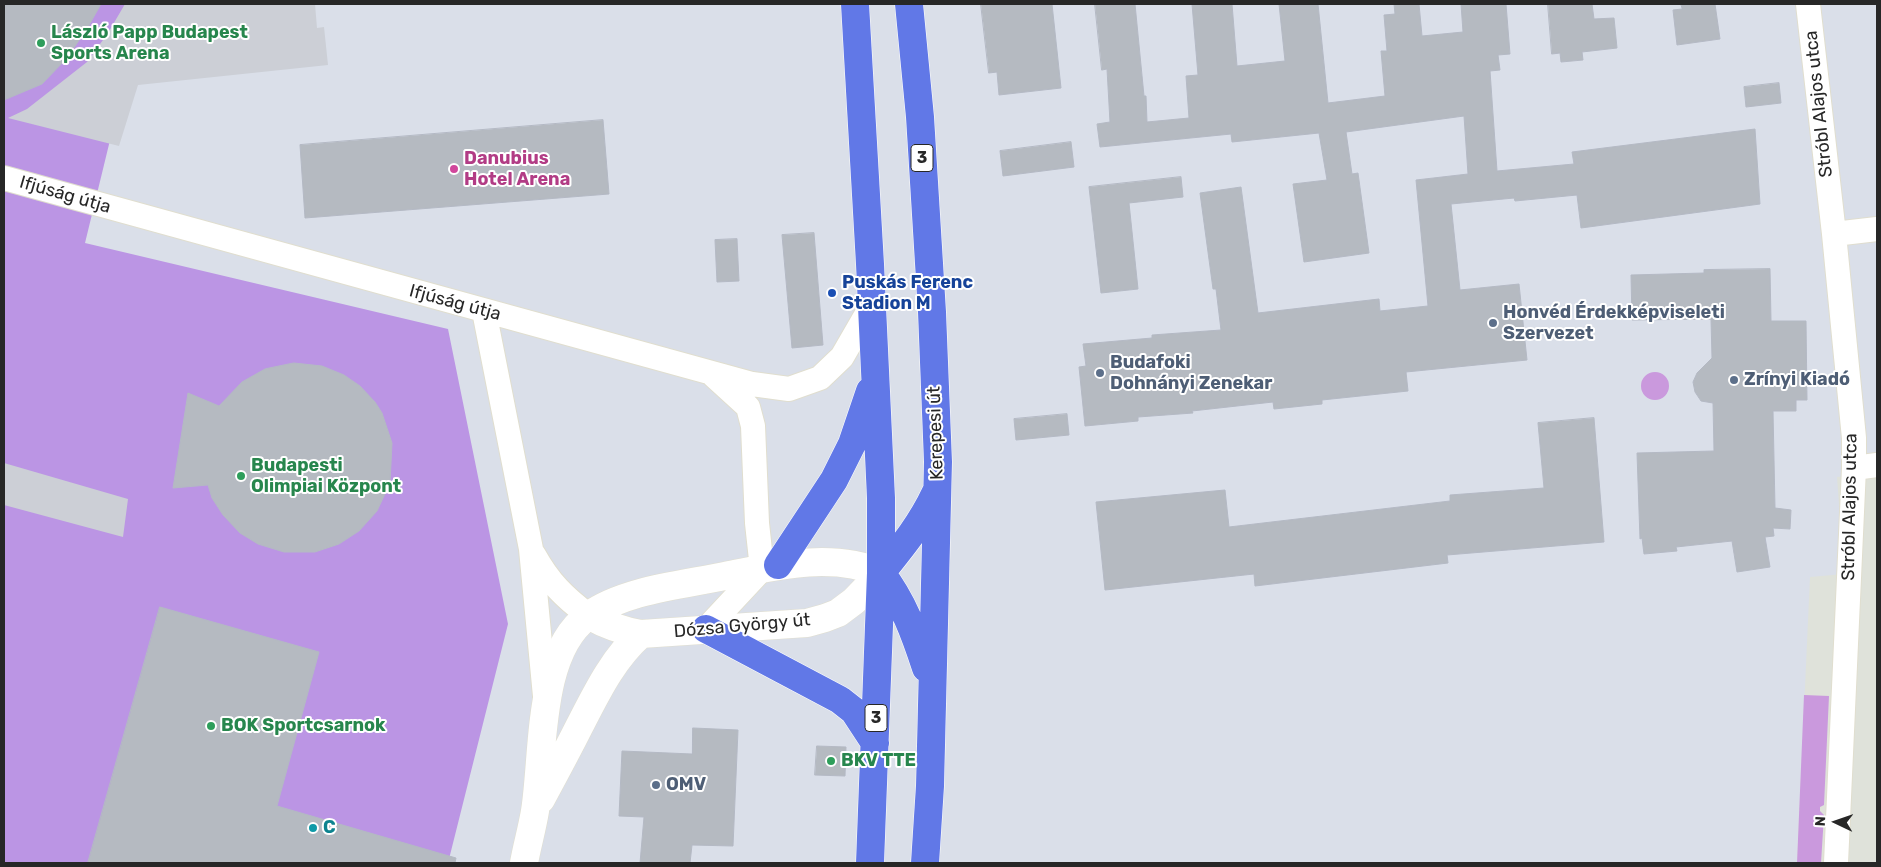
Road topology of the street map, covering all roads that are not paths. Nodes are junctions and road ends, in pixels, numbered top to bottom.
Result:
1 (855, 4) edge
2 (909, 4) edge
3 (1808, 4) edge
4 (4, 178) edge
5 (1877, 229) edge
6 (1834, 234) junction
7 (872, 305) junction
8 (484, 311) junction
9 (711, 373) junction
10 (875, 378) junction
11 (1866, 467) edge
12 (938, 488) junction
13 (531, 549) junction
14 (770, 567) junction
15 (881, 572) junction
16 (588, 616) junction
17 (706, 629) junction
18 (642, 634) junction
19 (933, 691) junction
20 (546, 707) junction
21 (875, 744) junction
22 (535, 811) junction
23 (524, 863) edge
24 (870, 863) edge
25 (925, 863) edge
26 (1836, 863) edge

1 - 7 main road, 3
2 - 12 main road, Kerepesi út / 3
3 - 6 street, Stróbl Alajos utca
4 - 8 street, Ifjúság útja
5 - 6 street
6 - 11 street, Stróbl Alajos utca
7 - 9 street, Ifjúság útja
7 - 10 main road, 3
8 - 9 street, Ifjúság útja
8 - 13 street
9 - 14 street
10 - 14 main road
10 - 15 main road, 3
11 - 26 street, Stróbl Alajos utca
12 - 15 main road
12 - 19 main road, Kerepesi út / 3
13 - 16 street
13 - 20 street
14 - 15 main road
14 - 16 main road
14 - 17 street
15 - 17 main road, Dózsa György út
15 - 19 main road
15 - 21 main road, 3
16 - 18 main road, Dózsa György út
16 - 20 main road
17 - 18 main road, Dózsa György út
17 - 21 main road
18 - 22 main road
19 - 25 main road, Kerepesi út / 3
20 - 22 main road
21 - 24 main road, 3
22 - 23 main road

